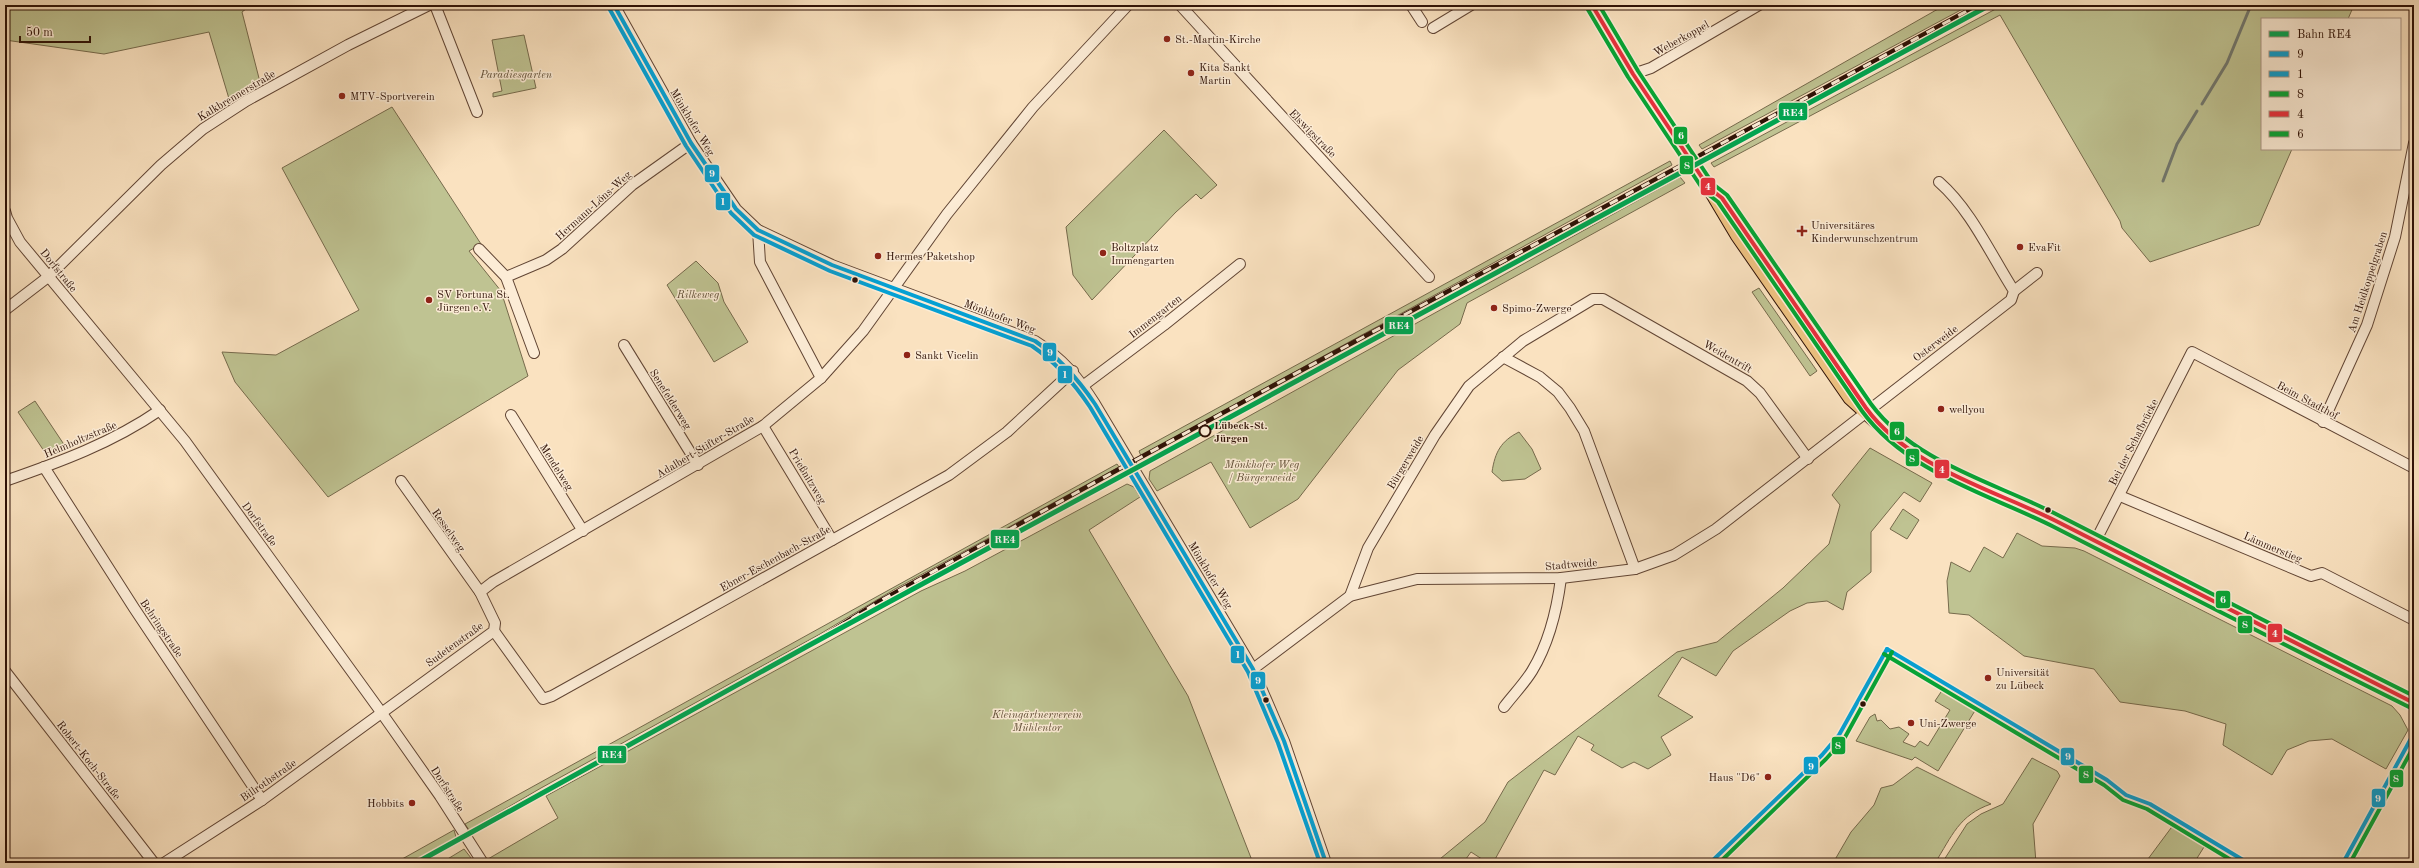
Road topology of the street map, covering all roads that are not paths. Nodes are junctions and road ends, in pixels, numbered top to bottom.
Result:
1 (429, 5) edge
2 (435, 5) edge
3 (614, 5) edge
4 (1128, 5) edge
5 (1180, 5) edge
6 (1411, 5) edge
7 (1471, 5) edge
8 (1592, 5) edge
9 (1759, 5) edge
10 (1422, 22) dead end
11 (1433, 28) dead end
12 (1633, 74) junction
13 (477, 112) dead end
14 (691, 143) junction
15 (2414, 143) edge
16 (1939, 182) dead end
17 (5, 211) edge
18 (758, 230) junction
19 (479, 249) dead end
20 (1240, 264) dead end
21 (2038, 273) dead end
22 (48, 277) junction
23 (506, 277) junction
24 (1429, 277) dead end
25 (894, 288) junction
26 (2014, 291) junction
27 (5, 310) edge
28 (1631, 315) joint
29 (624, 345) dead end
30 (2192, 352) joint
31 (534, 353) dead end
32 (1503, 357) junction
33 (1073, 371) junction
34 (821, 378) junction
35 (1084, 386) junction
36 (160, 410) junction
37 (1868, 412) junction
38 (511, 415) dead end
39 (2323, 422) junction
40 (763, 426) junction
41 (1808, 459) junction
42 (698, 465) junction
43 (44, 467) junction
44 (2414, 468) edge
45 (5, 481) edge
46 (401, 481) dead end
47 (2120, 496) junction
48 (583, 531) junction
49 (832, 540) junction
50 (2095, 542) junction
51 (1634, 569) junction
52 (1561, 578) junction
53 (480, 592) junction
54 (1350, 596) junction
55 (2414, 620) edge
56 (494, 631) junction
57 (1253, 669) junction
58 (5, 671) edge
59 (2414, 703) edge
60 (1504, 708) dead end
61 (381, 712) junction
62 (262, 800) junction
63 (154, 863) edge
64 (164, 863) edge
65 (483, 863) edge
66 (1326, 863) edge

1 - 22 street, Kalkbrennerstraße
2 - 13 street
3 - 14 street, Mönkhofer Weg
4 - 25 street, Adalbert-Stifter-Straße
5 - 24 street, Elswigstraße
6 - 10 street
7 - 11 street
8 - 12 main road
9 - 12 street, Weberkoppel
12 - 37 main road
14 - 18 street, Mönkhofer Weg
14 - 23 street, Hermann-Löns-Weg
15 - 39 street, Am Heidkoppelgraben
16 - 26 street
17 - 22 street, Dorfstraße
18 - 25 street, Mönkhofer Weg
18 - 34 street
19 - 23 street
20 - 35 street, Immengarten
21 - 26 street, Osterweide
22 - 27 street, Kalkbrennerstraße
22 - 36 street, Dorfstraße
23 - 31 street
25 - 33 street, Mönkhofer Weg
25 - 34 street, Adalbert-Stifter-Straße
26 - 37 street, Osterweide
28 - 32 street, Bürgerweide
28 - 41 street, Weidentrift
29 - 42 street, Senefelderweg
30 - 39 street, Beim Stadthof
30 - 47 street, Bei der Schafbrücke
32 - 51 street
32 - 54 street, Bürgerweide
33 - 35 street, Mönkhofer Weg
33 - 49 street, Ebner-Eschenbach-Straße
34 - 40 street, Adalbert-Stifter-Straße
35 - 57 street, Mönkhofer Weg
36 - 43 street, Helmholtzstraße
36 - 61 street, Dorfstraße
37 - 41 street, Stadtweide
37 - 50 main road
38 - 48 street, Mendelweg
39 - 44 street, Beim Stadthof
40 - 42 street, Adalbert-Stifter-Straße
40 - 49 street, Prießnitzweg
41 - 51 street, Stadtweide
42 - 48 street, Adalbert-Stifter-Straße
43 - 45 street, Helmholtzstraße
43 - 62 street, Behringstraße
46 - 53 street, Resselweg
47 - 50 street, Bei der Schafbrücke
47 - 55 street, Lämmerstieg
48 - 53 street, Adalbert-Stifter-Straße
49 - 56 street, Ebner-Eschenbach-Straße
50 - 59 main road
51 - 52 street, Stadtweide
52 - 54 street, Stadtweide
52 - 60 street
53 - 56 street, Sudetenstraße
54 - 57 street, Stadtweide
56 - 61 street, Sudetenstraße
57 - 66 street, Mönkhofer Weg
58 - 63 street, Robert-Koch-Straße
61 - 62 street, Billrothstraße
61 - 65 street, Dorfstraße
62 - 64 street, Billrothstraße

